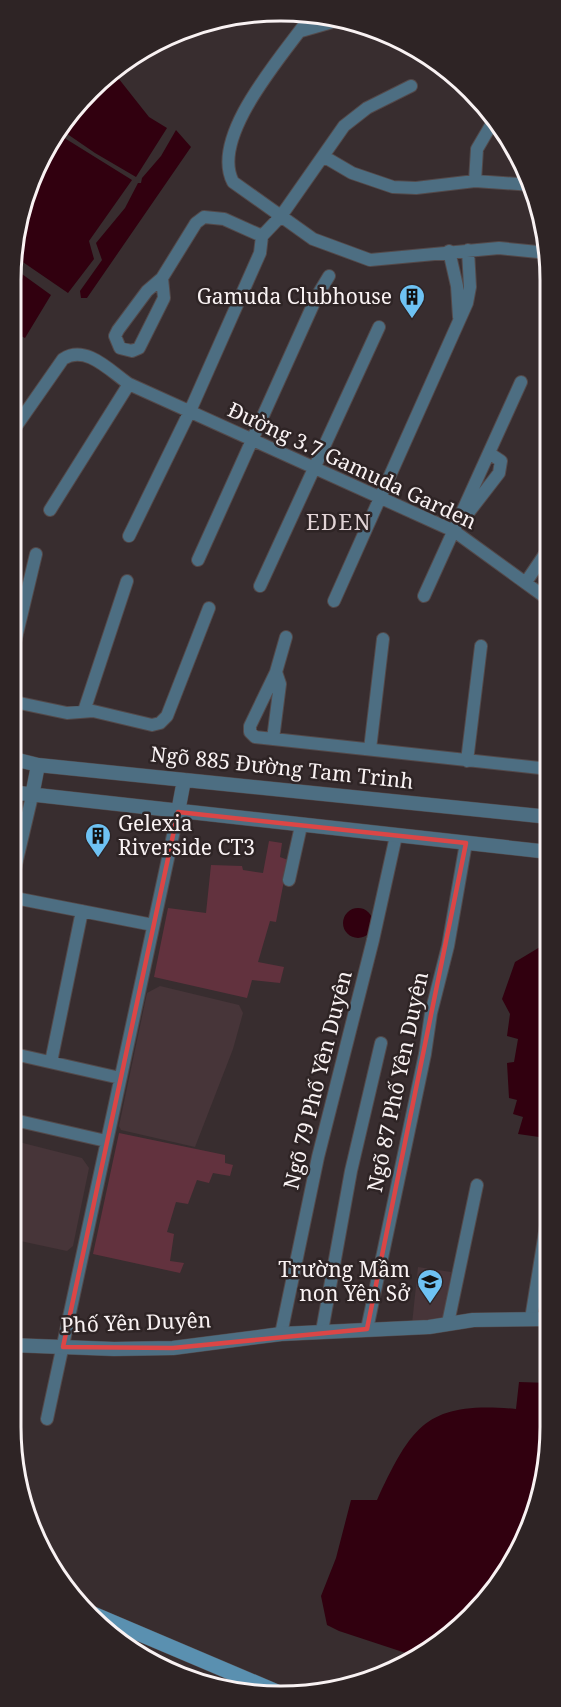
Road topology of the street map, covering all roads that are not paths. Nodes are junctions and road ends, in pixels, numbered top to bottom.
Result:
1 (306, 23) edge
2 (323, 25) edge
3 (301, 31) junction
4 (411, 86) dead end
5 (490, 128) edge
6 (323, 156) junction
7 (475, 181) junction
8 (521, 183) edge
9 (281, 216) junction
10 (262, 236) junction
11 (468, 250) junction
12 (449, 251) junction
13 (538, 252) edge
14 (329, 276) dead end
15 (162, 278) junction
16 (459, 317) junction
17 (379, 327) dead end
18 (521, 382) dead end
19 (129, 384) junction
20 (190, 411) junction
21 (21, 419) edge
22 (253, 439) junction
23 (489, 453) junction
24 (315, 467) junction
25 (380, 496) junction
26 (50, 510) dead end
27 (454, 531) junction
28 (129, 536) dead end
29 (36, 554) dead end
30 (198, 560) dead end
31 (540, 562) edge
32 (127, 581) dead end
33 (526, 582) junction
34 (260, 586) dead end
35 (540, 593) edge
36 (424, 596) dead end
37 (334, 601) dead end
38 (209, 608) dead end
39 (21, 617) edge
40 (286, 638) dead end
41 (383, 639) dead end
42 (481, 646) dead end
43 (276, 672) junction
44 (21, 703) edge
45 (84, 711) junction
46 (273, 739) junction
47 (370, 750) junction
48 (21, 761) edge
49 (467, 761) junction
50 (38, 765) junction
51 (540, 768) edge
52 (184, 780) junction
53 (21, 794) edge
54 (32, 796) junction
55 (178, 812) junction
56 (540, 816) edge
57 (301, 826) junction
58 (396, 836) junction
59 (21, 843) edge
60 (466, 843) junction
61 (540, 851) edge
62 (289, 880) dead end
63 (21, 899) edge
64 (82, 911) junction
65 (153, 925) junction
66 (381, 1043) dead end
67 (21, 1055) edge
68 (51, 1062) junction
69 (120, 1078) junction
70 (21, 1122) edge
71 (106, 1141) junction
72 (477, 1185) dead end
73 (540, 1263) edge
74 (531, 1319) junction
75 (540, 1319) edge
76 (448, 1323) junction
77 (367, 1329) junction
78 (322, 1331) junction
79 (280, 1334) junction
80 (21, 1345) edge
81 (63, 1347) junction
82 (47, 1419) dead end
83 (107, 1620) edge
84 (260, 1685) edge

1 - 3 street
2 - 3 street
3 - 9 street
4 - 6 street
5 - 7 street
6 - 7 street
6 - 9 street
7 - 8 street
9 - 10 street
9 - 12 street
10 - 15 street
10 - 20 street
11 - 12 street
11 - 13 street
11 - 16 street
12 - 16 street
14 - 22 street
15 - 15 street
16 - 25 street
17 - 24 street
18 - 23 street
19 - 20 street, Đường 3.7 Gamuda Garden
19 - 21 street, Đường 3.7 Gamuda Garden
19 - 26 street
20 - 22 street, Đường 3.7 Gamuda Garden
20 - 28 street
22 - 24 street, Đường 3.7 Gamuda Garden
22 - 30 street
23 - 27 street
23 - 27 street
24 - 25 street, Đường 3.7 Gamuda Garden
24 - 34 street
25 - 27 street, Đường 3.7 Gamuda Garden
25 - 37 street
27 - 33 street, Đường 3.7 Gamuda Garden
27 - 36 street
29 - 39 street
31 - 33 street
32 - 45 street
33 - 35 street, Đường 3.7 Gamuda Garden
38 - 45 street
40 - 43 street
41 - 47 street
42 - 49 street
43 - 46 street
43 - 46 street
44 - 45 street
46 - 47 street
47 - 49 street
48 - 50 street, Ngõ 885 Đường Tam Trinh
49 - 51 street
50 - 52 street, Ngõ 885 Đường Tam Trinh
50 - 54 street
52 - 55 street
52 - 56 street, Ngõ 885 Đường Tam Trinh
53 - 54 street
54 - 55 street
54 - 59 street
55 - 57 street
55 - 65 street
57 - 58 street
57 - 62 street
58 - 60 street
58 - 79 street, Ngõ 79 Phố Yên Duyên
60 - 61 street
60 - 77 street, Ngõ 87 Phố Yên Duyên
63 - 64 street
64 - 65 street
64 - 68 street
65 - 69 street
66 - 78 street
67 - 68 street
68 - 69 street
69 - 71 street
70 - 71 street
71 - 81 street
72 - 76 street
73 - 74 street
74 - 75 street, Phố Yên Duyên
74 - 76 street, Phố Yên Duyên
76 - 77 street, Phố Yên Duyên
77 - 78 street, Phố Yên Duyên
78 - 79 street, Phố Yên Duyên
79 - 81 street, Phố Yên Duyên
80 - 81 street, Phố Yên Duyên
81 - 82 street
83 - 84 main road

